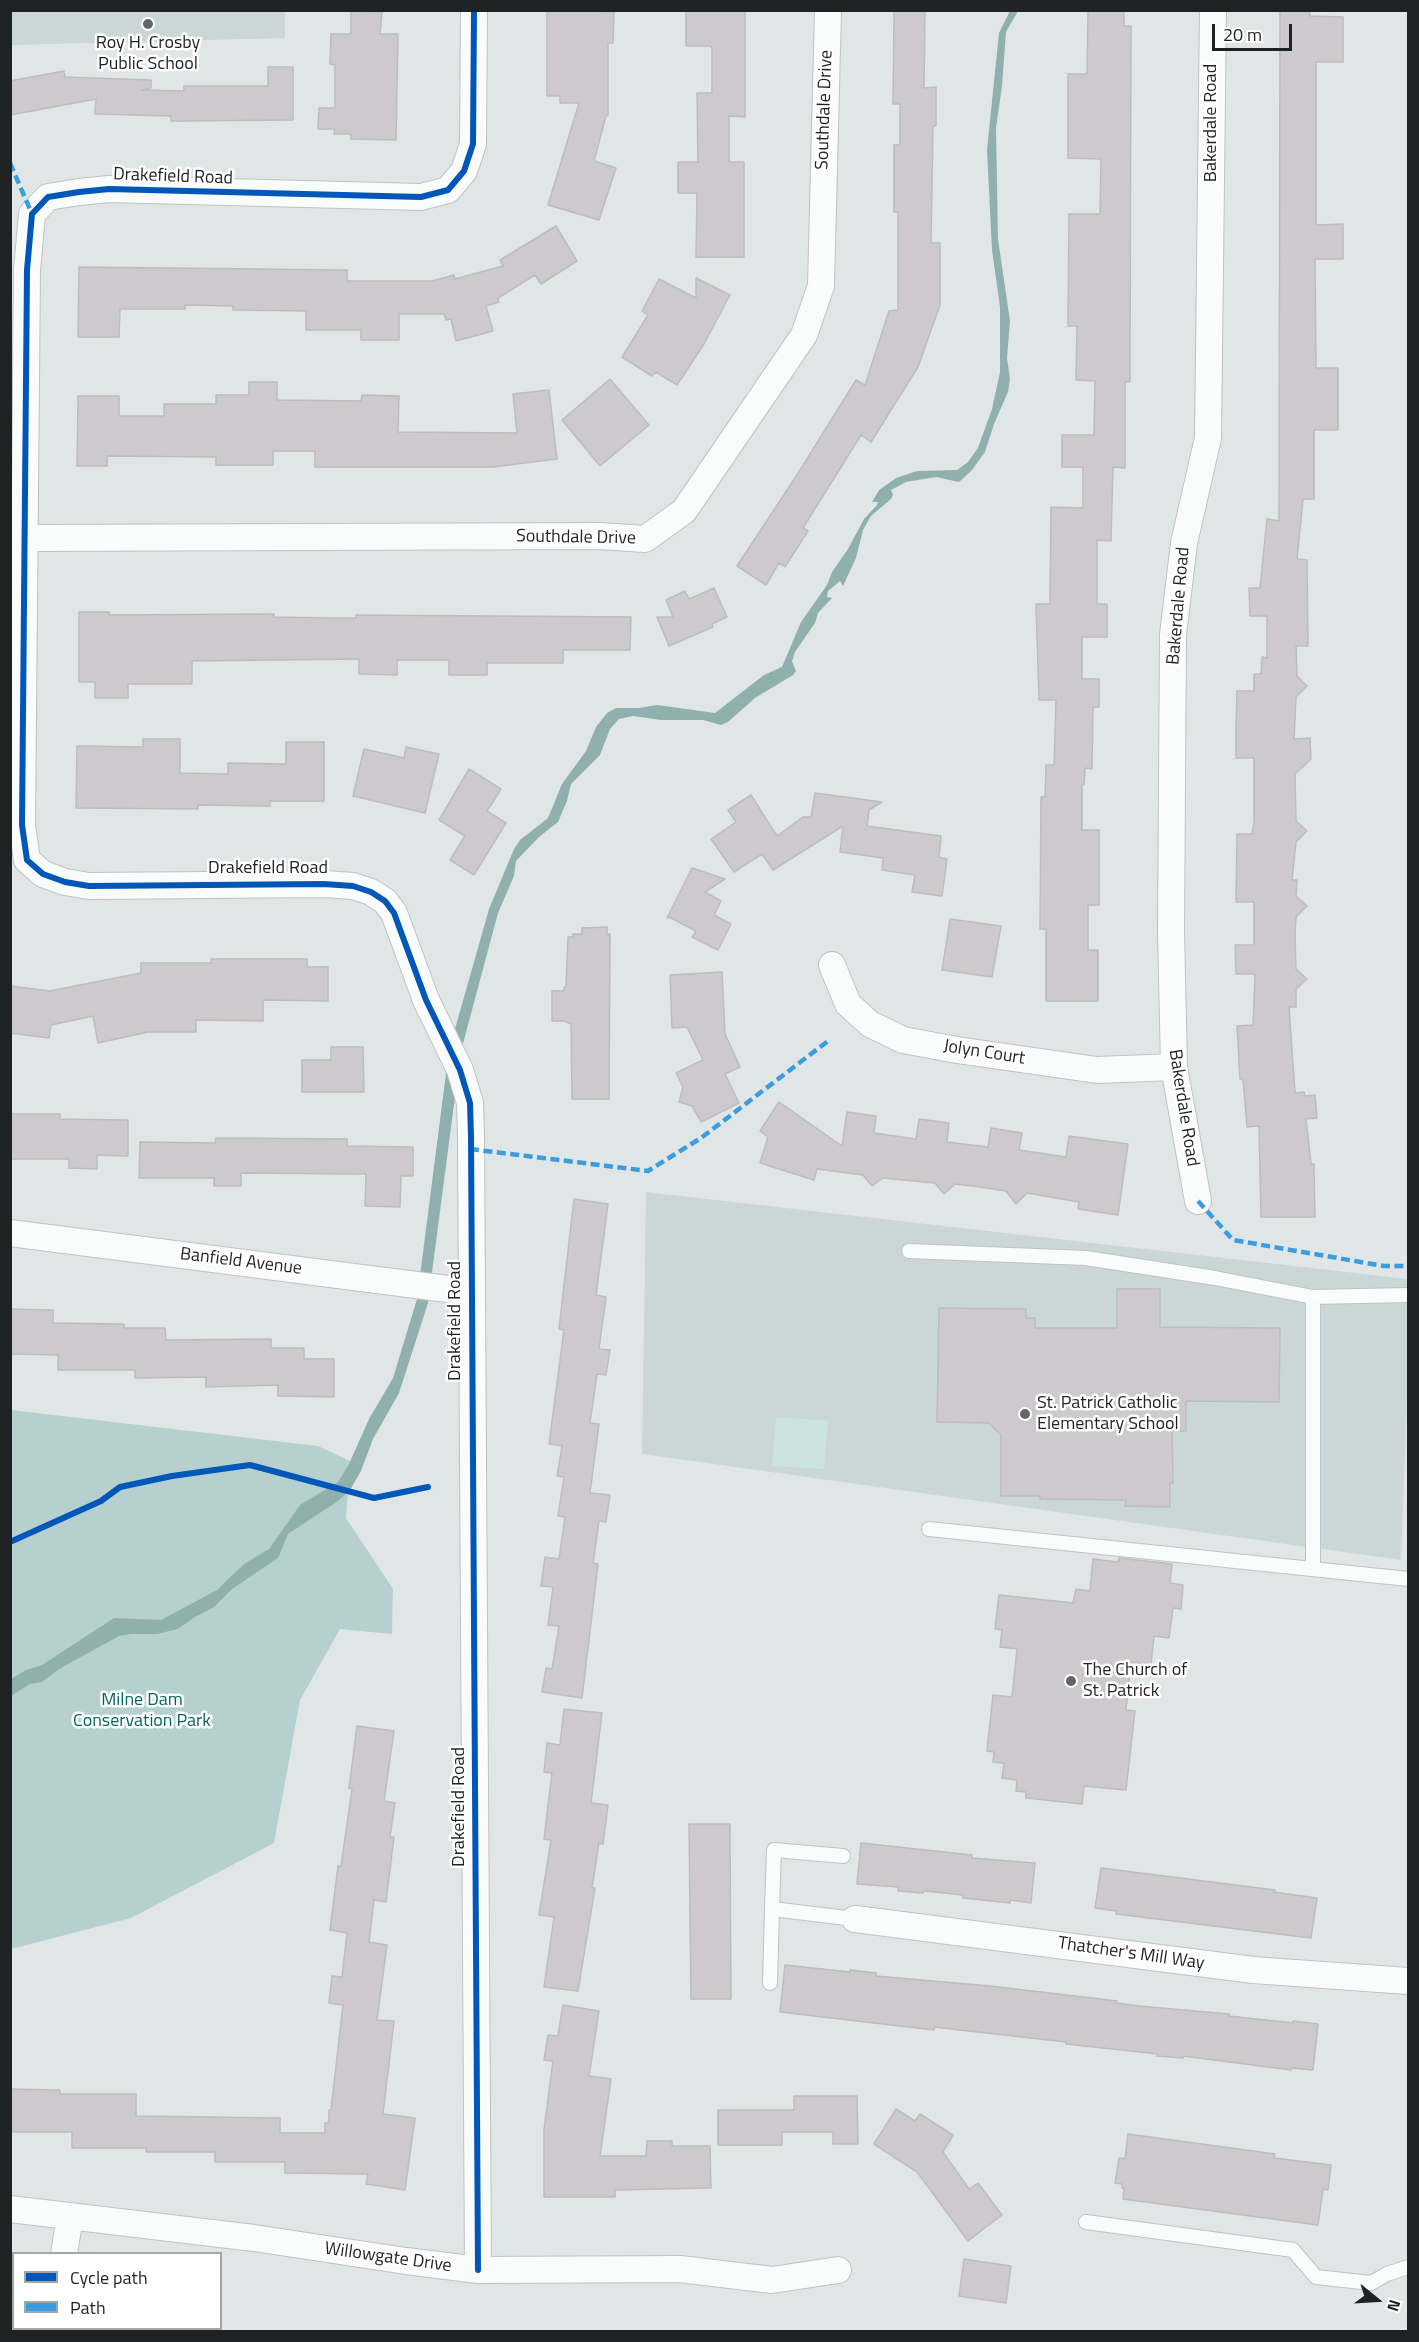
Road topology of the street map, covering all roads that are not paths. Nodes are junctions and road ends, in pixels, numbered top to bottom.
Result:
1 (474, 10) edge
2 (828, 10) edge
3 (1213, 10) edge
4 (26, 538) junction
5 (832, 965) dead end
6 (1174, 1067) junction
7 (1198, 1201) dead end
8 (10, 1233) edge
9 (909, 1251) dead end
10 (471, 1292) junction
11 (1408, 1295) edge
12 (1312, 1297) junction
13 (929, 1529) dead end
14 (1313, 1569) junction
15 (1408, 1579) edge
16 (843, 1856) dead end
17 (772, 1910) junction
18 (855, 1919) joint
19 (1408, 1981) edge
20 (770, 1983) dead end
21 (10, 2209) edge
22 (70, 2216) junction
23 (1086, 2222) dead end
24 (64, 2252) edge
25 (1408, 2267) edge
26 (478, 2270) junction
27 (838, 2270) dead end

1 - 4 street, Drakefield Road
2 - 4 street, Southdale Drive
3 - 6 street, Bakerdale Road
4 - 10 street, Drakefield Road
5 - 6 street, Jolyn Court
6 - 7 street, Bakerdale Road
8 - 10 street, Banfield Avenue
9 - 12 lane
10 - 26 street, Drakefield Road
11 - 12 lane
12 - 14 lane
13 - 14 lane
14 - 15 lane
16 - 17 lane
17 - 18 lane
17 - 20 lane
18 - 19 street, Thatcher's Mill Way
21 - 22 street, Willowgate Drive
22 - 24 street
22 - 26 street, Willowgate Drive
23 - 25 lane
26 - 27 street, Willowgate Drive

